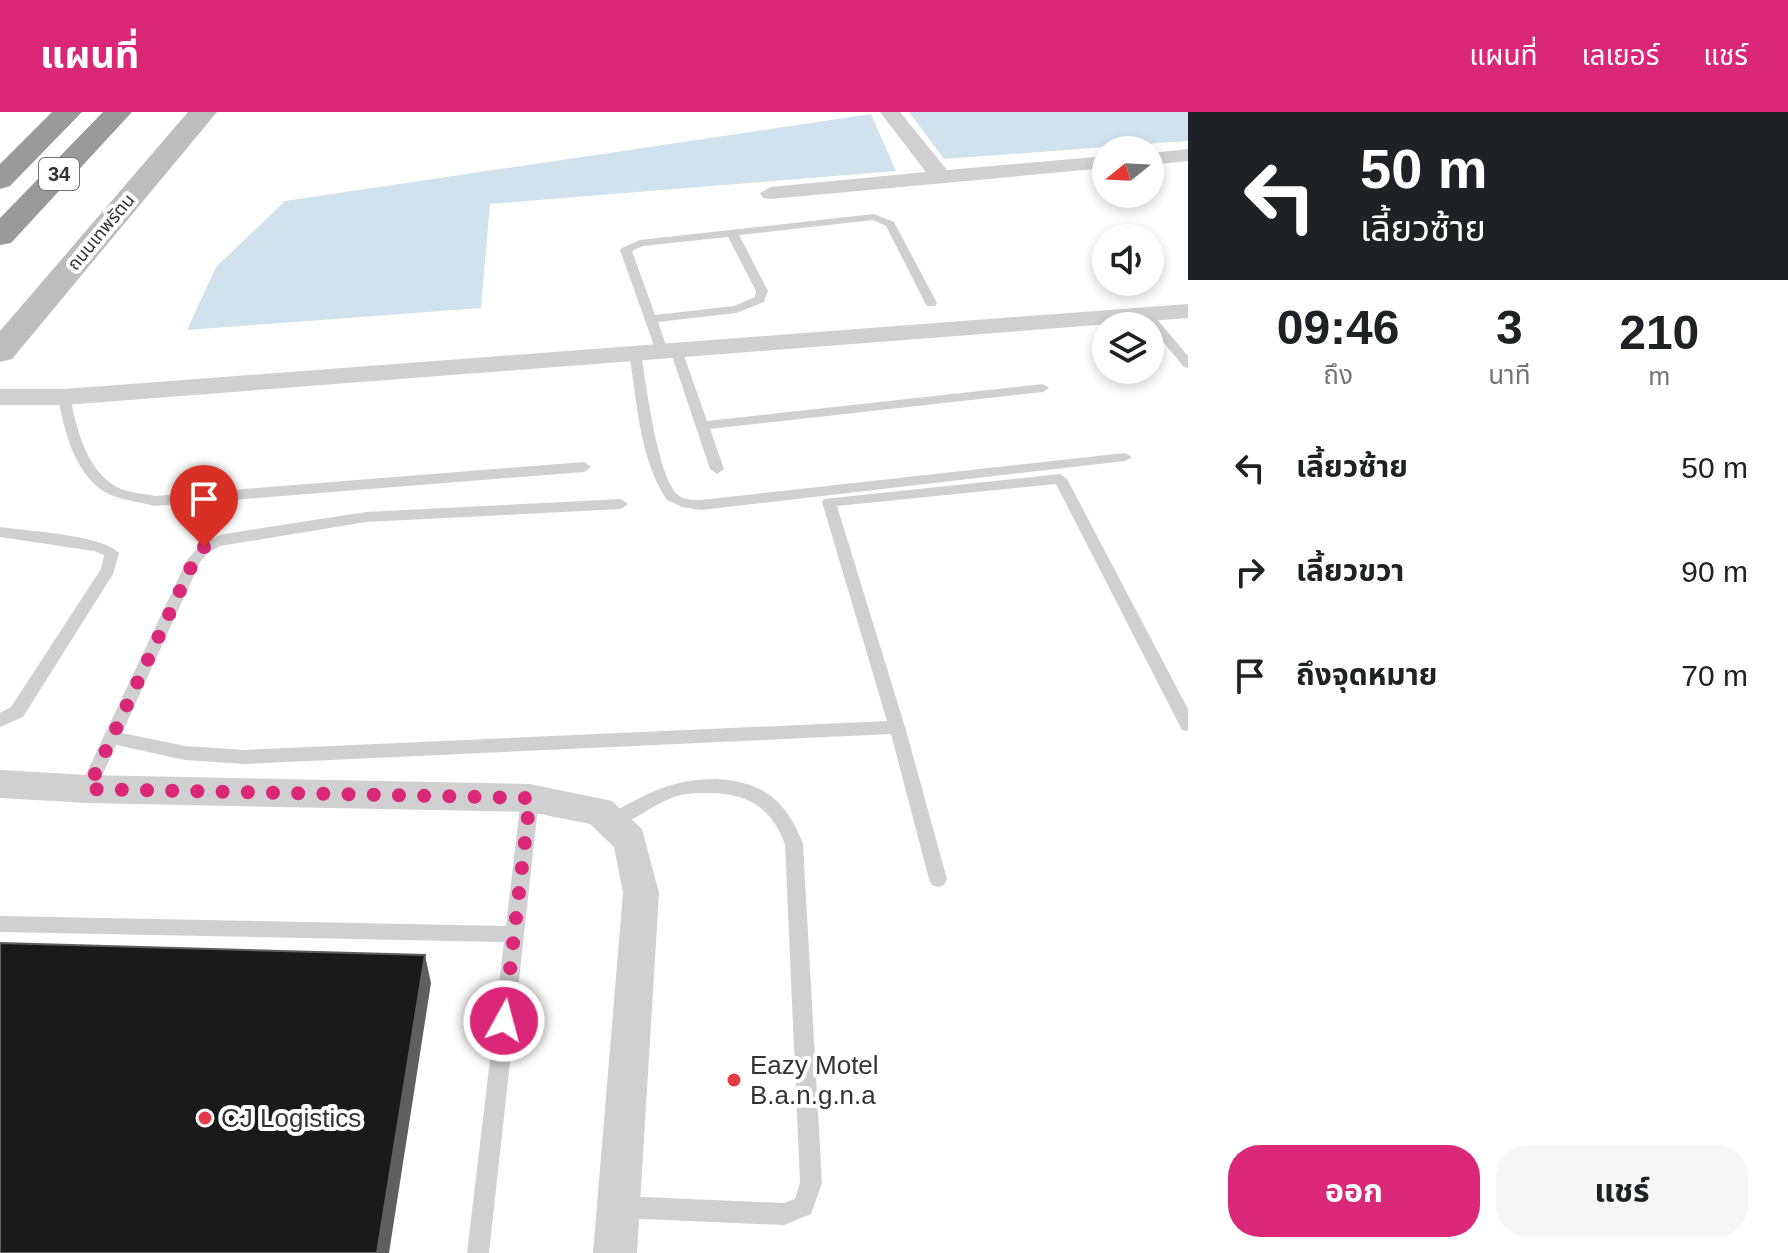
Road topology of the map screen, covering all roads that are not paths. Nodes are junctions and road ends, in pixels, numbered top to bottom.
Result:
1 (54, 112) edge
2 (68, 112) edge
3 (104, 112) edge
4 (118, 112) edge
5 (203, 112) edge
6 (890, 112) edge
7 (1188, 155) edge
8 (1164, 158) edge
9 (1092, 163) edge
10 (0, 166) edge
11 (941, 177) junction
12 (0, 180) edge
13 (771, 193) dead end
14 (0, 220) edge
15 (731, 231) junction
16 (0, 236) edge
17 (931, 303) dead end
18 (1188, 311) edge
19 (1164, 313) edge
20 (650, 319) junction
21 (1092, 319) edge
22 (1164, 335) edge
23 (669, 350) junction
24 (0, 352) edge
25 (635, 353) junction
26 (1188, 364) edge
27 (1043, 388) dead end
28 (0, 397) edge
29 (64, 397) junction
30 (702, 426) junction
31 (1125, 457) dead end
32 (584, 467) dead end
33 (717, 469) dead end
34 (621, 504) dead end
35 (0, 532) edge
36 (0, 721) edge
37 (1188, 725) edge
38 (897, 727) junction
39 (112, 738) junction
40 (0, 784) edge
41 (88, 789) junction
42 (530, 798) junction
43 (611, 822) junction
44 (938, 879) dead end
45 (0, 924) edge
46 (514, 934) junction
47 (618, 1206) junction
48 (478, 1253) edge
49 (615, 1253) edge

1 - 10 highway, 34
2 - 12 highway
3 - 14 highway
4 - 16 highway, 34
5 - 24 main road, ถนนเทพรัตน
6 - 11 street
7 - 8 street
9 - 11 street
11 - 13 street
15 - 17 lane
15 - 20 lane
15 - 20 lane
18 - 19 street
20 - 23 lane
21 - 23 street
22 - 26 lane
23 - 25 street
23 - 30 lane
25 - 29 street
25 - 31 lane
27 - 30 lane
28 - 29 street
29 - 32 lane
30 - 33 lane
34 - 39 lane
35 - 36 lane
37 - 38 lane
38 - 39 lane
38 - 44 lane
39 - 41 lane
40 - 41 street
41 - 42 street
42 - 43 street
42 - 46 lane
43 - 47 street
43 - 47 lane
45 - 46 lane
46 - 48 lane
47 - 49 street

